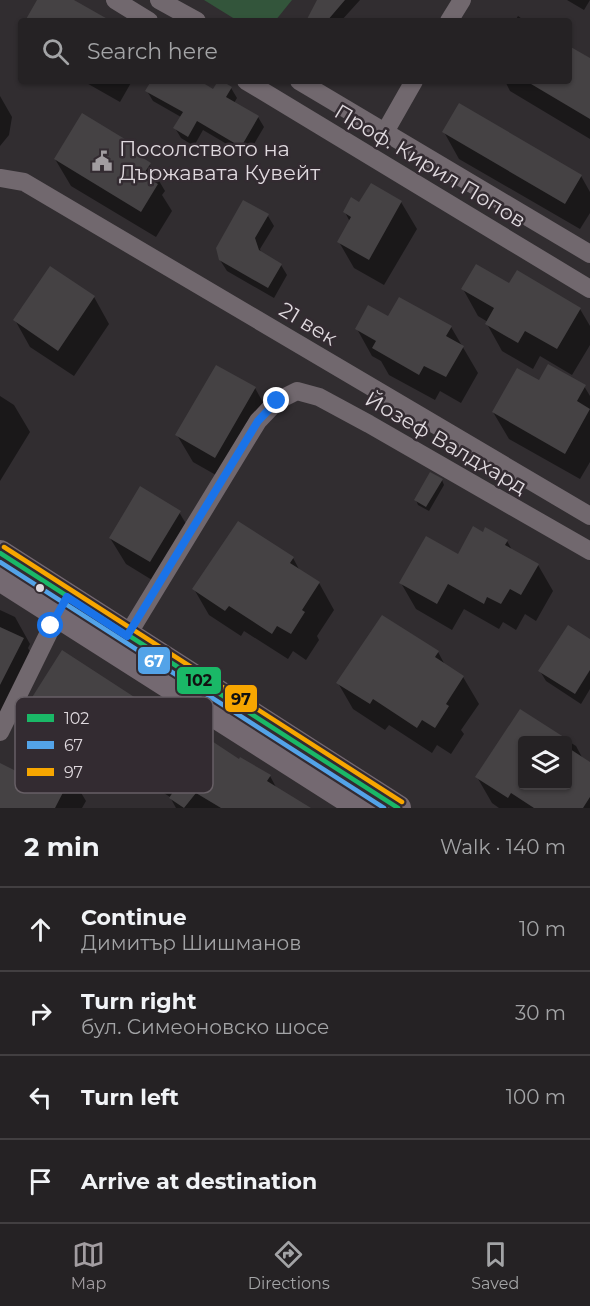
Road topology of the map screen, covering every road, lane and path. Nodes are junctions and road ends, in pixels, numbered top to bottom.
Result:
1 (115, 0) edge
2 (159, 0) edge
3 (462, 0) edge
4 (144, 18) edge
5 (192, 18) edge
6 (451, 18) edge
7 (251, 84) edge
8 (304, 84) edge
9 (412, 84) edge
10 (385, 132) junction
11 (2, 183) edge
12 (590, 254) edge
13 (590, 289) edge
14 (590, 516) edge
15 (590, 550) edge
16 (0, 553) edge
17 (0, 578) edge
18 (62, 606) junction
19 (127, 636) junction
20 (17, 697) edge
21 (197, 697) edge
22 (15, 702) edge
23 (213, 708) edge
24 (0, 732) edge
25 (361, 808) edge
26 (398, 808) edge

1 - 4 street
2 - 5 street
3 - 6 street
7 - 13 street, Проф. Кирил Попов
8 - 10 street, Проф. Кирил Попов
9 - 10 street
10 - 12 street, Проф. Кирил Попов
11 - 14 street, 21 век
15 - 19 street, Йозеф Валдхард
16 - 18 main road
17 - 18 main road
18 - 19 main road
18 - 20 street
18 - 21 main road
19 - 26 main road
22 - 24 street
23 - 25 main road

